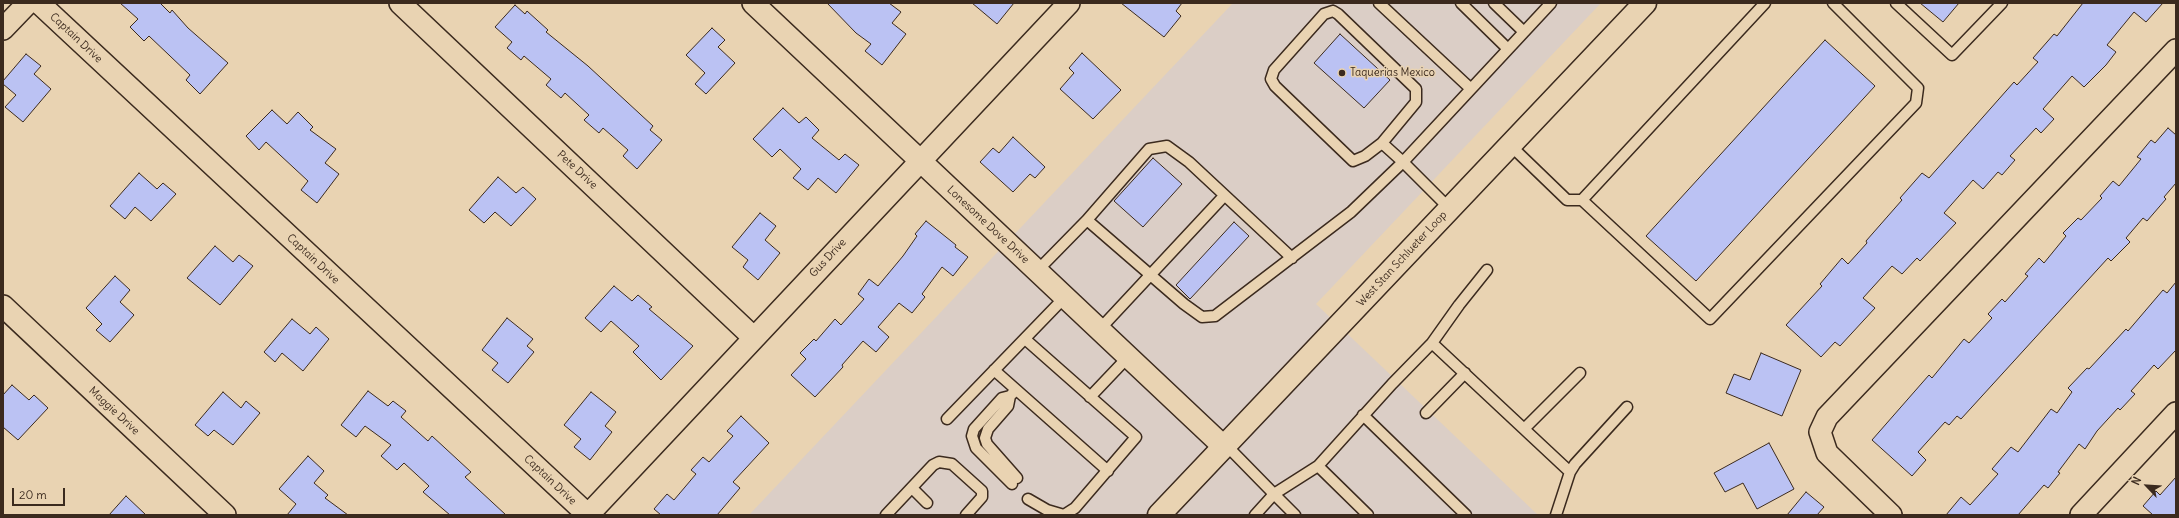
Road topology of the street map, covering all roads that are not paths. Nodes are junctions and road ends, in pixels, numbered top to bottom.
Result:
1 (28, 3) edge
2 (39, 3) edge
3 (400, 3) edge
4 (753, 3) edge
5 (1069, 3) edge
6 (1378, 3) edge
7 (1461, 3) edge
8 (1551, 3) edge
9 (1645, 3) edge
10 (1765, 3) edge
11 (1833, 3) edge
12 (1896, 3) edge
13 (2002, 3) edge
14 (1496, 4) edge
15 (3, 29) edge
16 (1524, 32) junction
17 (1508, 49) junction
18 (2176, 50) edge
19 (1471, 89) junction
20 (1382, 143) junction
21 (1510, 145) junction
22 (920, 160) junction
23 (1403, 162) junction
24 (1224, 196) junction
25 (1582, 200) junction
26 (1450, 209) junction
27 (1087, 220) junction
28 (1292, 258) junction
29 (1487, 270) dead end
30 (1037, 271) junction
31 (1150, 274) junction
32 (1065, 297) junction
33 (3, 306) edge
34 (1100, 330) junction
35 (753, 337) junction
36 (1025, 339) junction
37 (1432, 343) junction
38 (1128, 357) junction
39 (994, 370) junction
40 (1465, 373) junction
41 (1580, 373) dead end
42 (1013, 393) junction
43 (1090, 397) junction
44 (1627, 407) dead end
45 (1426, 413) dead end
46 (2176, 413) edge
47 (1363, 415) junction
48 (947, 419) dead end
49 (1524, 429) junction
50 (1225, 446) junction
51 (1318, 466) junction
52 (1108, 471) junction
53 (1570, 472) junction
54 (1015, 481) dead end
55 (912, 488) junction
56 (1274, 494) junction
57 (1031, 497) dead end
58 (928, 503) dead end
59 (225, 515) edge
60 (588, 515) edge
61 (886, 515) edge
62 (966, 515) edge
63 (1159, 515) edge
64 (1255, 515) edge
65 (1295, 515) edge
66 (1368, 515) edge
67 (1466, 515) edge
68 (1556, 515) edge
69 (1891, 515) edge
70 (2081, 515) edge

1 - 15 street
2 - 60 street, Captain Drive
3 - 35 street, Pete Drive
4 - 22 street, Lonesome Dove Drive
5 - 22 street, Gus Drive
6 - 19 lane
7 - 17 lane
8 - 16 lane
9 - 21 main road, West Stan Schlueter Loop
10 - 25 lane
11 - 25 lane
12 - 13 lane
14 - 16 lane
16 - 17 lane
17 - 19 lane
18 - 69 street
19 - 23 lane
20 - 20 lane
20 - 23 lane
21 - 25 lane
21 - 26 main road, West Stan Schlueter Loop
22 - 30 street, Lonesome Dove Drive
22 - 35 street, Gus Drive
23 - 26 lane
23 - 28 lane
24 - 27 lane
24 - 28 lane
24 - 31 lane
26 - 50 main road, West Stan Schlueter Loop
27 - 30 lane
27 - 31 lane
28 - 31 lane
29 - 37 lane
30 - 32 street, Lonesome Dove Drive
31 - 34 lane
32 - 34 street, Lonesome Dove Drive
32 - 36 lane
33 - 59 street, Maggie Drive
34 - 38 street, Lonesome Dove Drive
35 - 60 street, Gus Drive
36 - 39 lane
36 - 43 lane
37 - 40 lane
37 - 47 lane
38 - 43 lane
38 - 50 street, Lonesome Dove Drive
39 - 42 lane
39 - 48 lane
40 - 45 lane
40 - 49 lane
41 - 49 lane
42 - 52 lane
42 - 54 lane
43 - 52 lane
44 - 53 lane
46 - 70 street
47 - 51 lane
47 - 67 lane
49 - 53 lane
50 - 56 lane
50 - 63 main road, West Stan Schlueter Loop
51 - 56 lane
51 - 66 lane
52 - 57 lane
53 - 68 lane
55 - 58 lane
55 - 61 lane
55 - 62 lane
56 - 64 lane
56 - 65 lane

